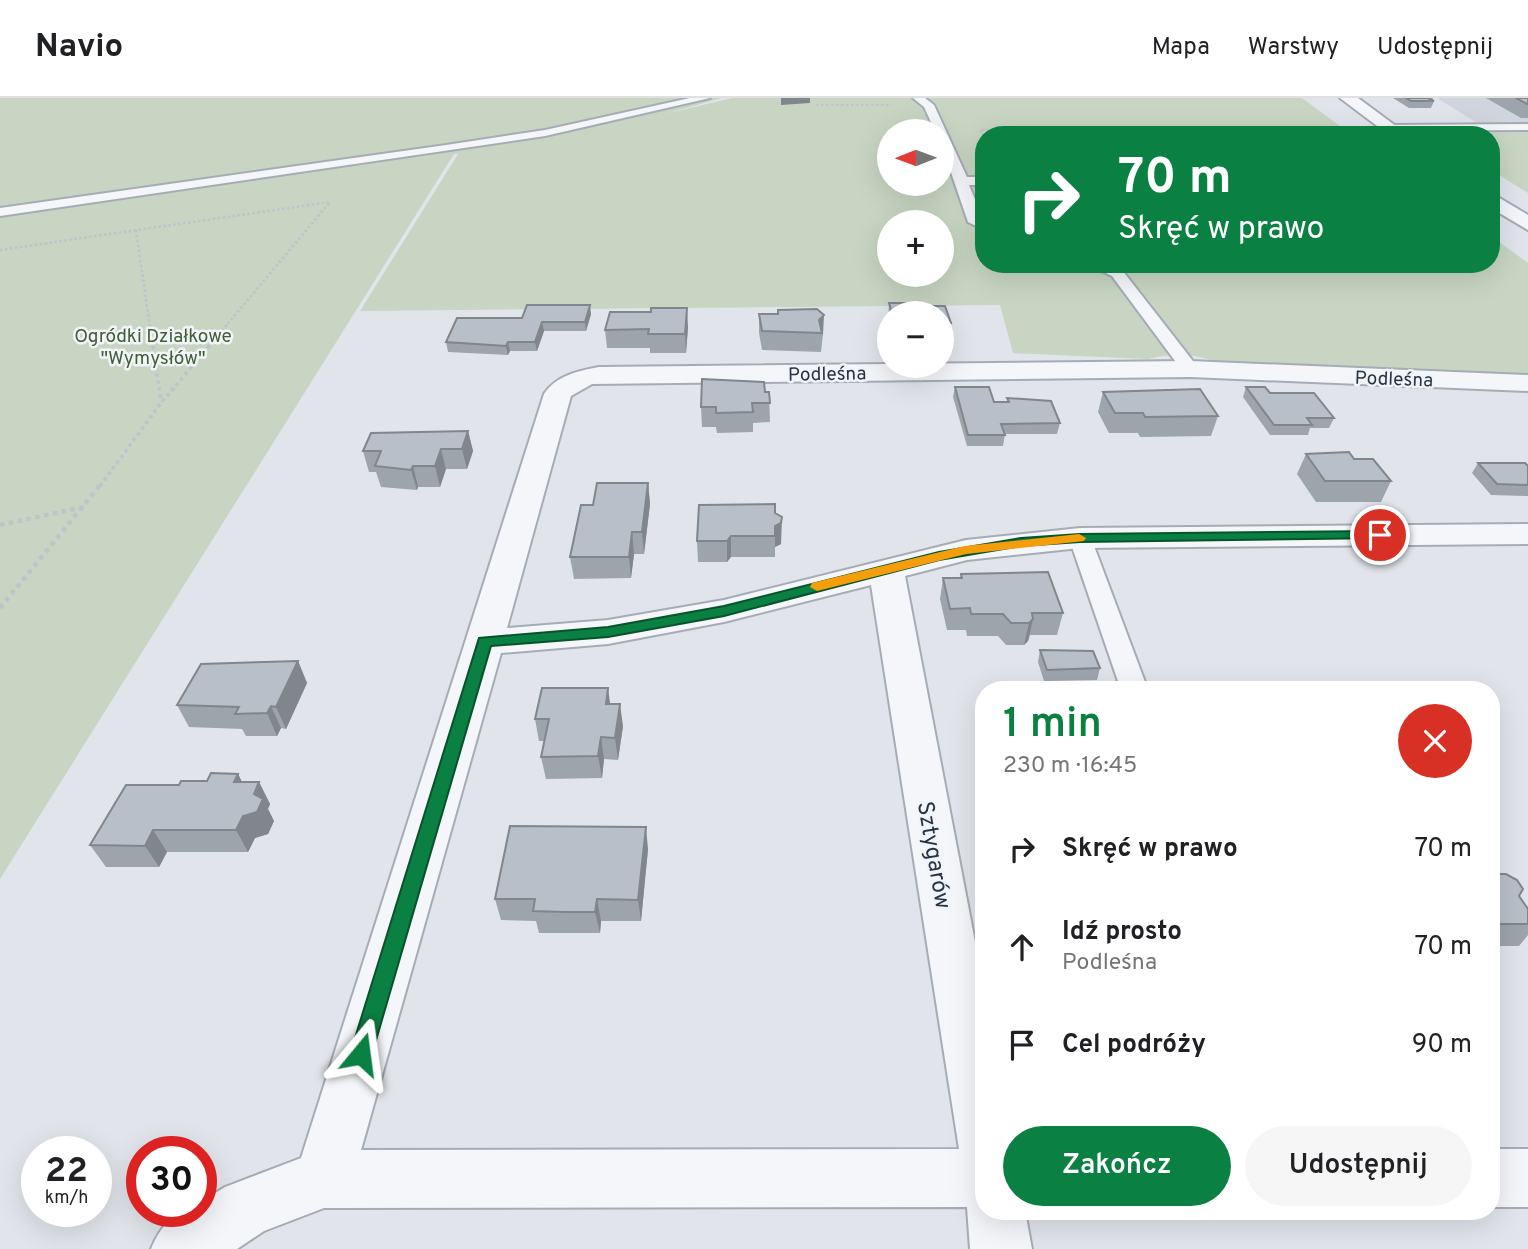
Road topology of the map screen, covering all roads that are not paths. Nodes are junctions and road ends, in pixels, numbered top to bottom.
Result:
1 (705, 98) edge
2 (918, 98) edge
3 (1348, 98) edge
4 (935, 119) edge
5 (1388, 126) edge
6 (1528, 127) edge
7 (1500, 128) edge
8 (954, 162) edge
9 (962, 181) junction
10 (975, 181) edge
11 (1500, 205) edge
12 (0, 212) edge
13 (975, 222) edge
14 (1528, 224) edge
15 (1117, 273) edge
16 (1190, 369) junction
17 (1528, 383) edge
18 (1528, 534) edge
19 (1080, 538) junction
20 (886, 569) junction
21 (485, 642) junction
22 (1132, 681) edge
23 (975, 1089) edge
24 (975, 1178) edge
25 (1500, 1178) edge
26 (1528, 1178) edge
27 (324, 1179) junction
28 (996, 1220) edge
29 (182, 1249) edge
30 (1001, 1249) edge

1 - 12 lane
2 - 4 lane
3 - 5 street
6 - 7 lane
8 - 9 lane
9 - 10 lane
9 - 13 lane
11 - 14 street
15 - 16 lane
16 - 17 street, Podleśna
16 - 21 street, Podleśna
18 - 19 street
19 - 20 street
19 - 22 lane
20 - 21 street
20 - 23 street, Sztygarów
21 - 27 street, Podleśna
24 - 27 street
25 - 26 street
27 - 29 street
28 - 30 street

